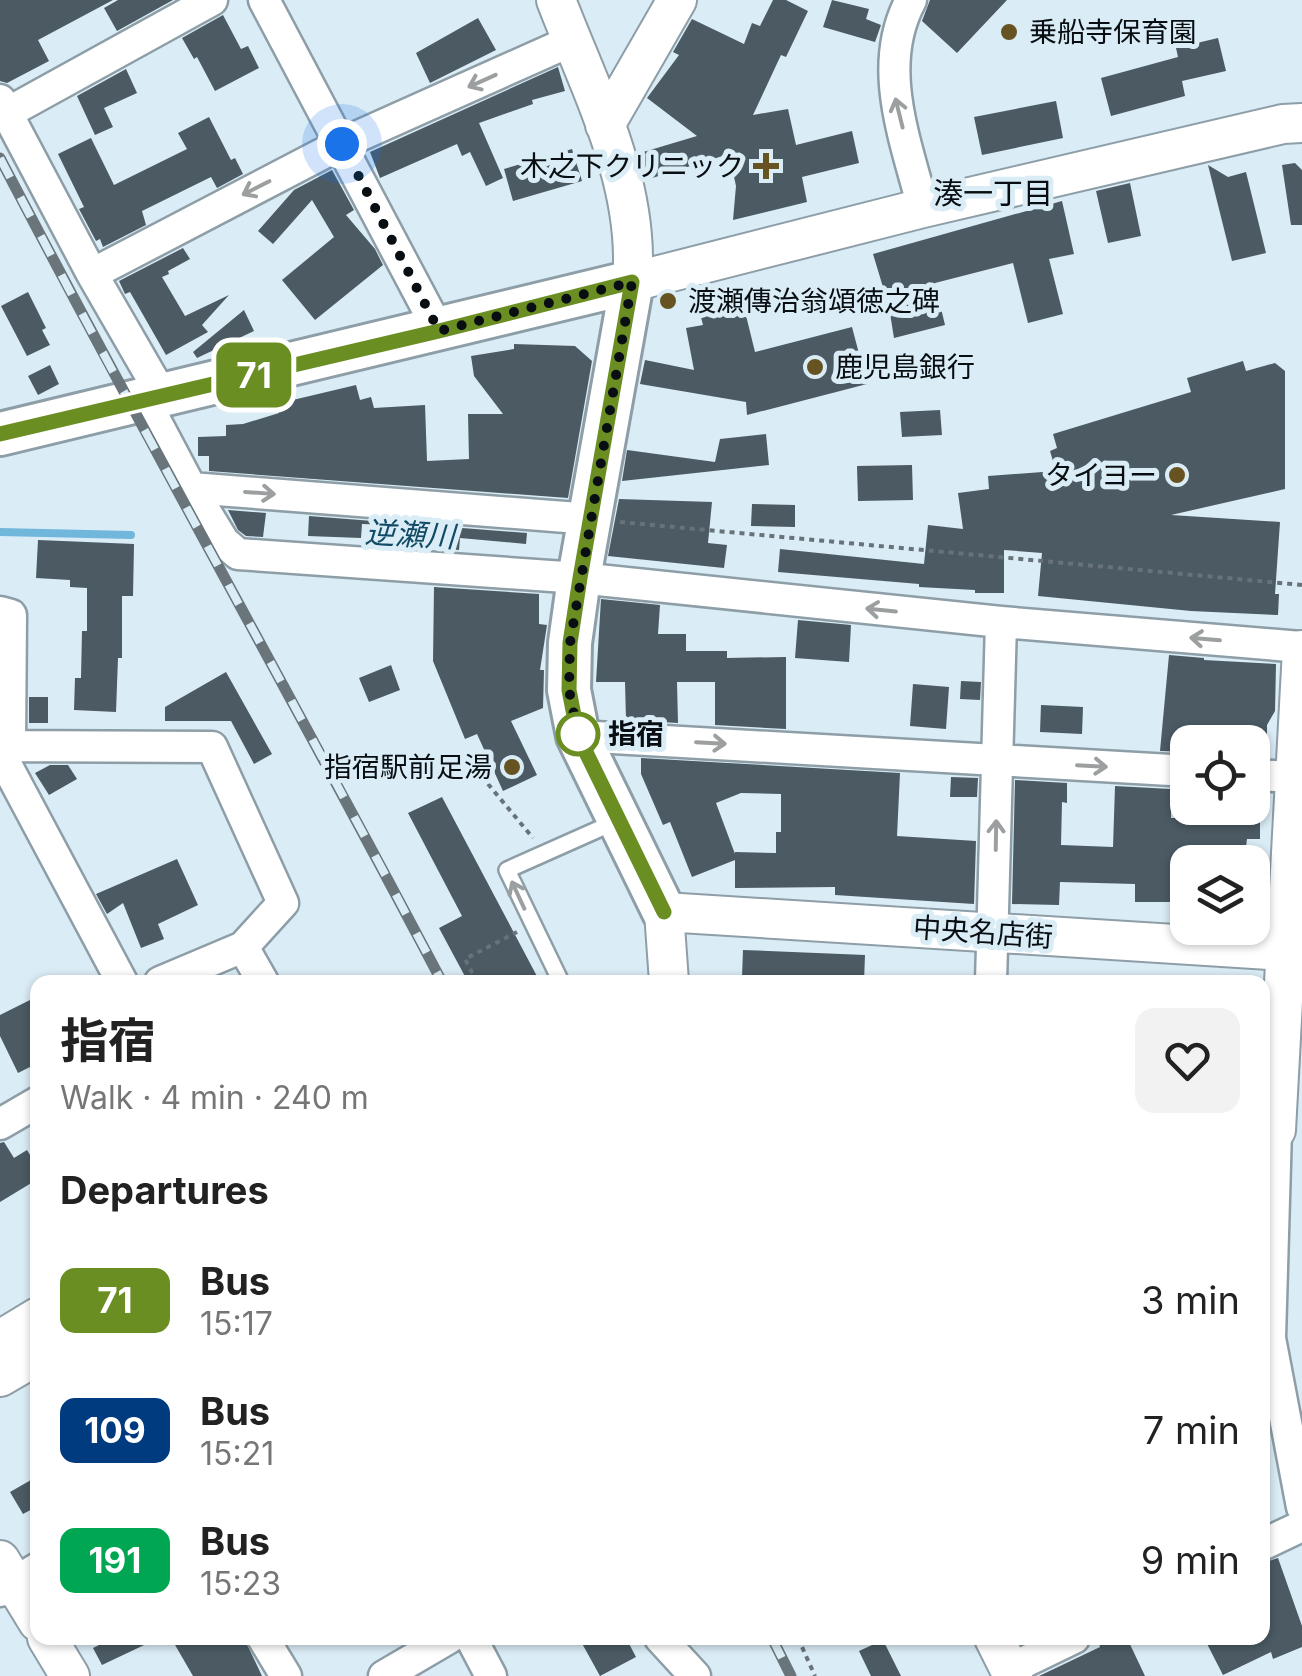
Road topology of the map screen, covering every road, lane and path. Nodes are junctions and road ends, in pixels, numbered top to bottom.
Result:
1 (212, 0) edge
2 (264, 0) edge
3 (556, 0) edge
4 (677, 0) edge
5 (911, 0) edge
6 (571, 41) junction
7 (3, 107) edge
8 (1302, 123) edge
9 (605, 125) junction
10 (342, 144) junction
11 (923, 208) junction
12 (92, 274) junction
13 (632, 282) junction
14 (439, 331) junction
15 (154, 399) junction
16 (0, 434) edge
17 (190, 488) junction
18 (591, 519) junction
19 (580, 578) junction
20 (1302, 585) edge
21 (0, 612) edge
22 (1001, 622) junction
23 (1302, 648) edge
24 (578, 736) junction
25 (3, 748) edge
26 (997, 760) junction
27 (1170, 770) edge
28 (1270, 776) edge
29 (1294, 777) junction
30 (488, 784) dead end
31 (617, 820) junction
32 (545, 852) junction
33 (664, 912) junction
34 (532, 924) junction
35 (994, 932) junction
36 (243, 947) junction
37 (1294, 951) edge
38 (118, 975) edge
39 (177, 975) edge
40 (259, 975) edge
41 (473, 975) edge
42 (558, 975) edge
43 (667, 975) edge
44 (991, 975) edge
45 (30, 1107) edge
46 (1270, 1123) edge
47 (0, 1124) edge
48 (1270, 1133) edge
49 (1288, 1184) edge
50 (1270, 1310) edge
51 (30, 1322) edge
52 (0, 1340) edge
53 (1270, 1357) edge
54 (30, 1360) edge
55 (0, 1378) edge
56 (1302, 1507) edge
57 (1302, 1526) edge
58 (1270, 1542) edge
59 (13, 1576) edge
60 (30, 1607) edge
61 (51, 1645) edge
62 (266, 1645) edge
63 (437, 1645) edge
64 (474, 1645) edge
65 (666, 1645) edge
66 (801, 1645) edge
67 (1053, 1645) edge
68 (1006, 1661) edge
69 (70, 1676) edge
70 (286, 1676) edge
71 (384, 1676) edge
72 (491, 1676) edge
73 (695, 1676) edge
74 (815, 1676) edge

1 - 7 street
2 - 10 street
3 - 6 street
4 - 9 street
11 -> 5 street
6 - 9 street
6 -> 10 street
7 - 12 street
8 - 11 street
9 - 13 street
10 -> 12 street
10 - 14 street
11 - 13 street
12 - 15 street
13 - 14 main road
13 - 18 main road
14 - 15 main road
15 - 16 main road
15 - 17 street
17 -> 18 street
17 - 19 street
18 - 19 main road
18 - 20 path
22 -> 19 street
19 - 24 main road
21 - 25 street
23 -> 22 street
22 - 26 street
23 - 29 street
24 -> 26 street
24 - 31 main road
25 - 36 street
25 - 38 street
26 -> 27 street
35 -> 26 street
28 - 29 street
29 - 37 street
30 - 32 path
31 - 32 lane
31 - 33 main road
34 -> 32 lane
33 - 35 street, 中央名店街
33 - 43 street
34 - 41 path
34 - 42 lane
35 - 37 street, 中央名店街
35 - 44 street
36 - 39 street
36 - 40 street
37 - 46 street
45 - 47 street
48 - 49 street
49 - 50 street
51 - 52 street
53 - 56 street
54 - 55 street
57 - 58 street
59 - 60 street
61 - 69 street
62 - 70 street
63 - 71 street
64 - 72 street
65 - 73 street
66 - 74 path
67 - 68 street

